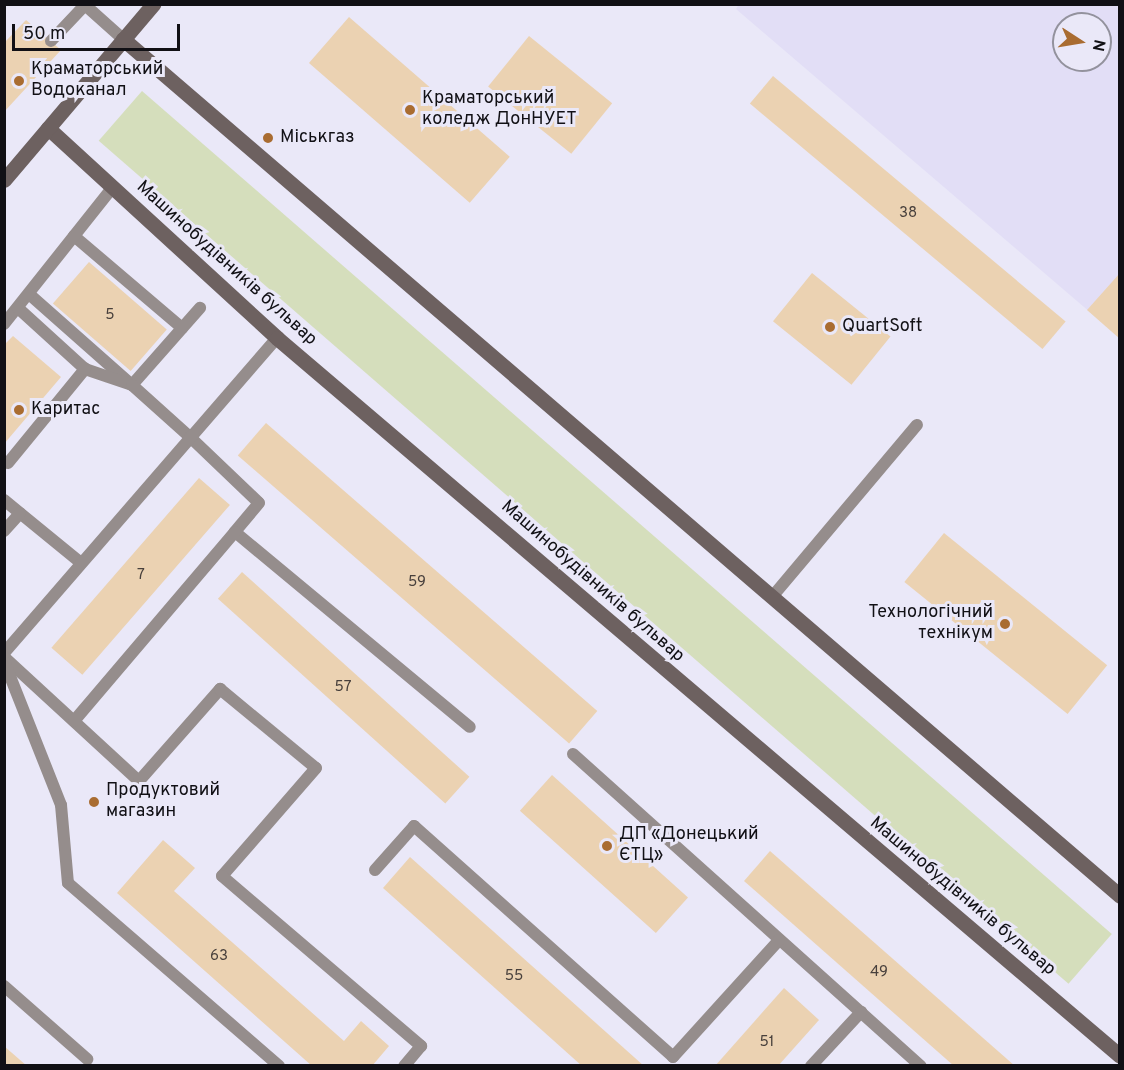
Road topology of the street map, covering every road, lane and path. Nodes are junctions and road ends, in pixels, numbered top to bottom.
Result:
1 (153, 4) edge
2 (84, 5) edge
3 (123, 39) junction
4 (51, 41) dead end
5 (48, 128) junction
6 (6, 176) edge
7 (112, 188) junction
8 (74, 236) junction
9 (29, 294) junction
10 (18, 308) junction
11 (200, 308) dead end
12 (4, 324) edge
13 (182, 328) junction
14 (277, 338) junction
15 (85, 369) junction
16 (132, 385) junction
17 (917, 425) dead end
18 (190, 437) junction
19 (8, 463) dead end
20 (4, 500) edge
21 (20, 513) junction
22 (4, 531) edge
23 (235, 532) junction
24 (81, 563) junction
25 (772, 597) junction
26 (4, 653) edge
27 (4, 659) edge
28 (74, 721) junction
29 (470, 727) dead end
30 (573, 754) dead end
31 (375, 870) dead end
32 (1119, 896) edge
33 (779, 940) junction
34 (4, 986) edge
35 (861, 1012) junction
36 (1119, 1056) edge
37 (87, 1059) dead end
38 (279, 1065) edge
39 (405, 1065) edge
40 (811, 1065) edge
41 (921, 1065) edge

1 - 3 street
2 - 3 lane
2 - 4 lane
3 - 5 street
3 - 25 street
5 - 6 street
5 - 7 street, Машинобудівників бульвар
7 - 8 lane
7 - 14 street, Машинобудівників бульвар
8 - 9 lane
8 - 13 lane
9 - 10 lane
9 - 16 lane
10 - 12 lane
10 - 15 lane
11 - 13 lane
13 - 16 lane
14 - 18 lane
14 - 36 street, Машинобудівників бульвар
15 - 16 lane
15 - 19 lane
16 - 18 lane
17 - 25 lane
18 - 23 lane
18 - 24 lane
20 - 21 lane
21 - 22 lane
21 - 24 lane
23 - 28 lane
23 - 29 lane
24 - 26 lane
25 - 32 street
27 - 28 lane
27 - 38 lane
28 - 39 lane
30 - 33 lane
31 - 33 lane
33 - 35 lane
34 - 37 lane
35 - 40 lane
35 - 41 lane

